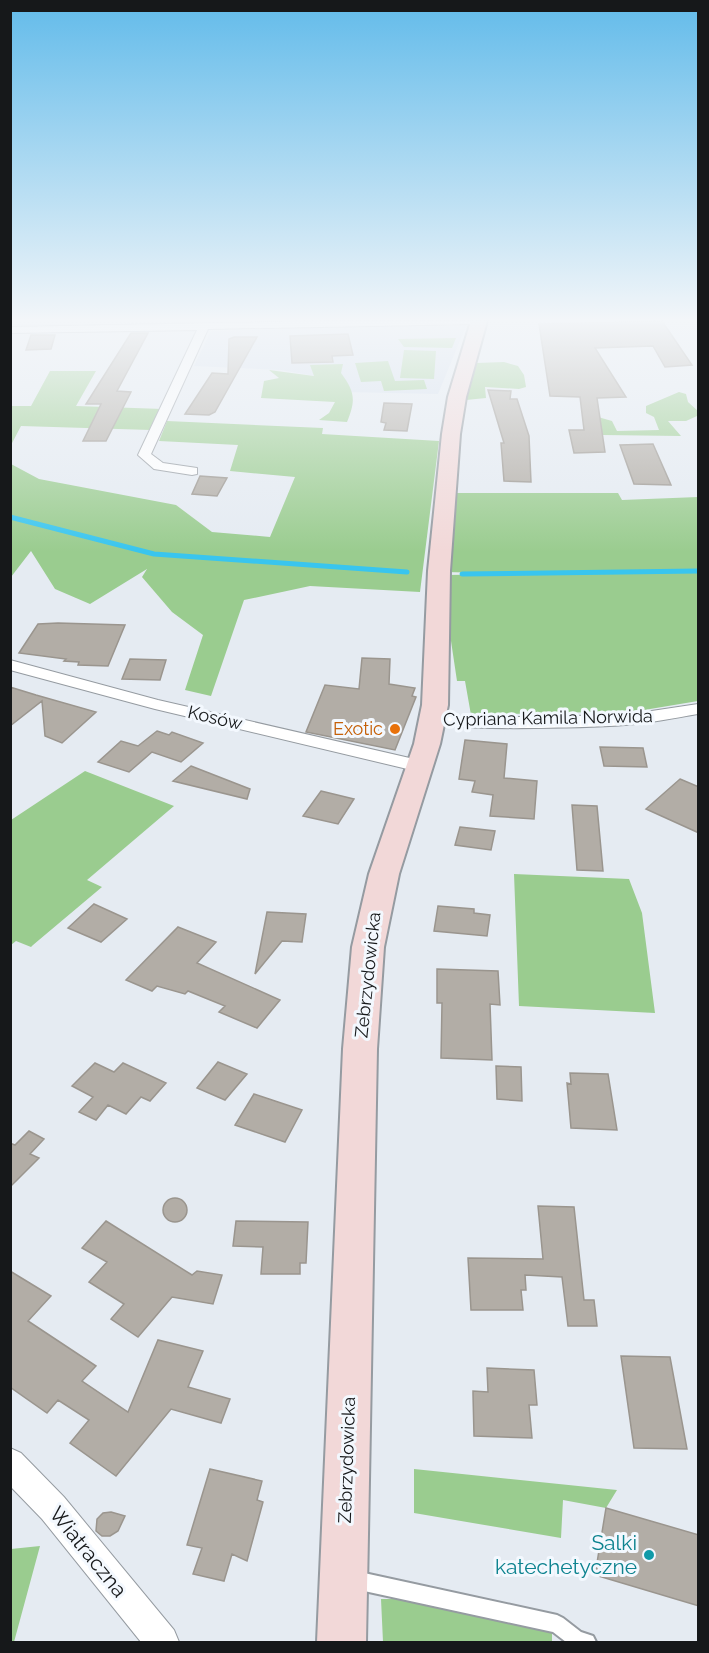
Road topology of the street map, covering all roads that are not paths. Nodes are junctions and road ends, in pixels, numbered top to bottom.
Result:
1 (170, 398) edge
2 (457, 398) edge
3 (192, 471) dead end
4 (10, 665) edge
5 (699, 709) edge
6 (432, 720) junction
7 (420, 766) junction
8 (10, 1463) edge
9 (343, 1579) junction
10 (162, 1642) edge
11 (341, 1642) edge
12 (587, 1642) edge

1 - 3 street
2 - 6 street, Zebrzydowicka
4 - 7 street, Kosów
5 - 6 street, Cypriana Kamila Norwida
6 - 7 street, Zebrzydowicka
7 - 9 street, Zebrzydowicka
8 - 10 street, Wiatraczna
9 - 11 street, Zebrzydowicka
9 - 12 lane

